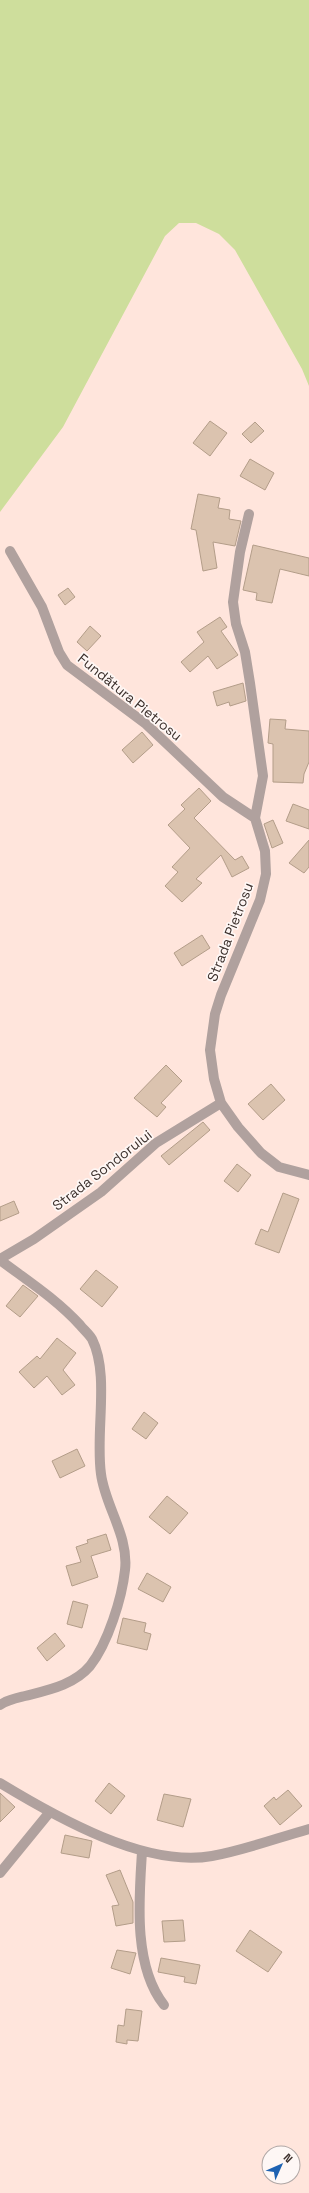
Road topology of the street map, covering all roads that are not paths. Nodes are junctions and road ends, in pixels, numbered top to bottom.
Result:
1 (249, 514) dead end
2 (10, 550) dead end
3 (255, 818) junction
4 (221, 1103) junction
5 (309, 1175) edge
6 (0, 1260) edge
7 (0, 1705) edge
8 (0, 1784) edge
9 (48, 1813) junction
10 (309, 1829) edge
11 (142, 1852) junction
12 (0, 1873) edge
13 (164, 2005) dead end

1 - 3 street, Strada Pietrosu
2 - 3 street, Fundătura Pietrosu
3 - 4 street, Strada Pietrosu
4 - 5 street, Strada Pietrosu
4 - 6 street, Strada Sondorului
6 - 7 street, Strada Sondorului
8 - 9 street
9 - 11 street
9 - 12 street
10 - 11 street
11 - 13 street

